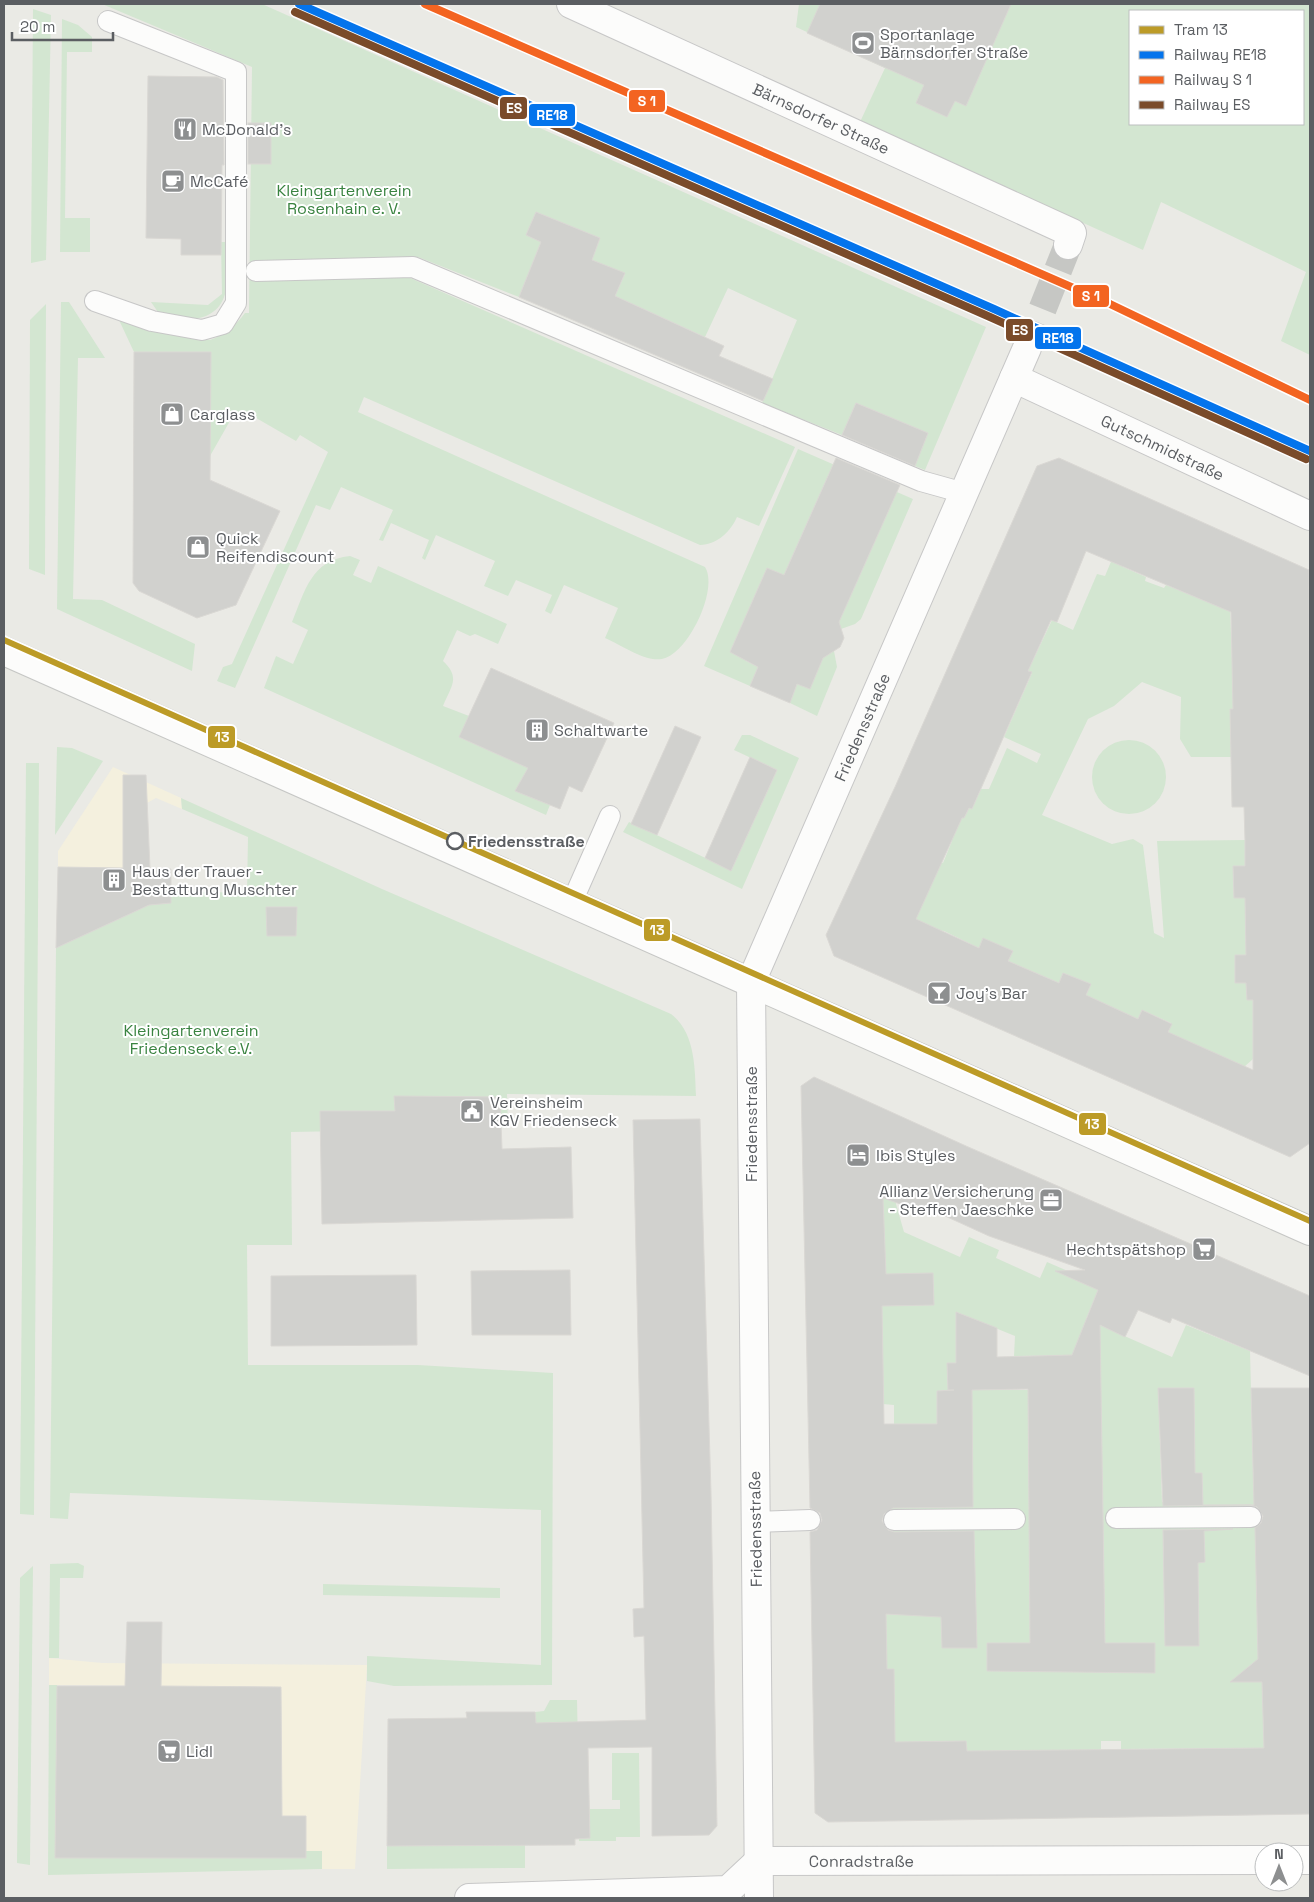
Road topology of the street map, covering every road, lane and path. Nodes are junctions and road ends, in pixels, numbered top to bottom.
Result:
1 (571, 4) edge
2 (108, 21) dead end
3 (1070, 239) dead end
4 (256, 271) dead end
5 (95, 301) dead end
6 (1027, 348) tunnel mouth
7 (1014, 378) junction
8 (964, 493) junction
9 (1310, 516) edge
10 (4, 651) edge
11 (610, 816) dead end
12 (572, 902) junction
13 (751, 982) junction
14 (1310, 1231) edge
15 (1251, 1517) dead end
16 (1116, 1518) dead end
17 (1016, 1519) dead end
18 (810, 1520) dead end
19 (894, 1520) dead end
20 (755, 1522) junction
21 (1254, 1860) edge
22 (759, 1861) junction
23 (470, 1898) edge
24 (759, 1898) edge

1 - 3 street, Bärnsdorfer Straße
2 - 5 lane
4 - 8 lane
6 - 7 street, Friedensstraße
7 - 8 street, Friedensstraße
7 - 9 street, Gutschmidstraße
8 - 13 street, Friedensstraße
10 - 12 street
11 - 12 lane
12 - 13 street
13 - 14 street
13 - 20 street, Friedensstraße
15 - 16 lane
17 - 19 lane
18 - 20 lane
20 - 22 street, Friedensstraße
21 - 22 street, Conradstraße
22 - 23 street
22 - 24 street, Friedensstraße

